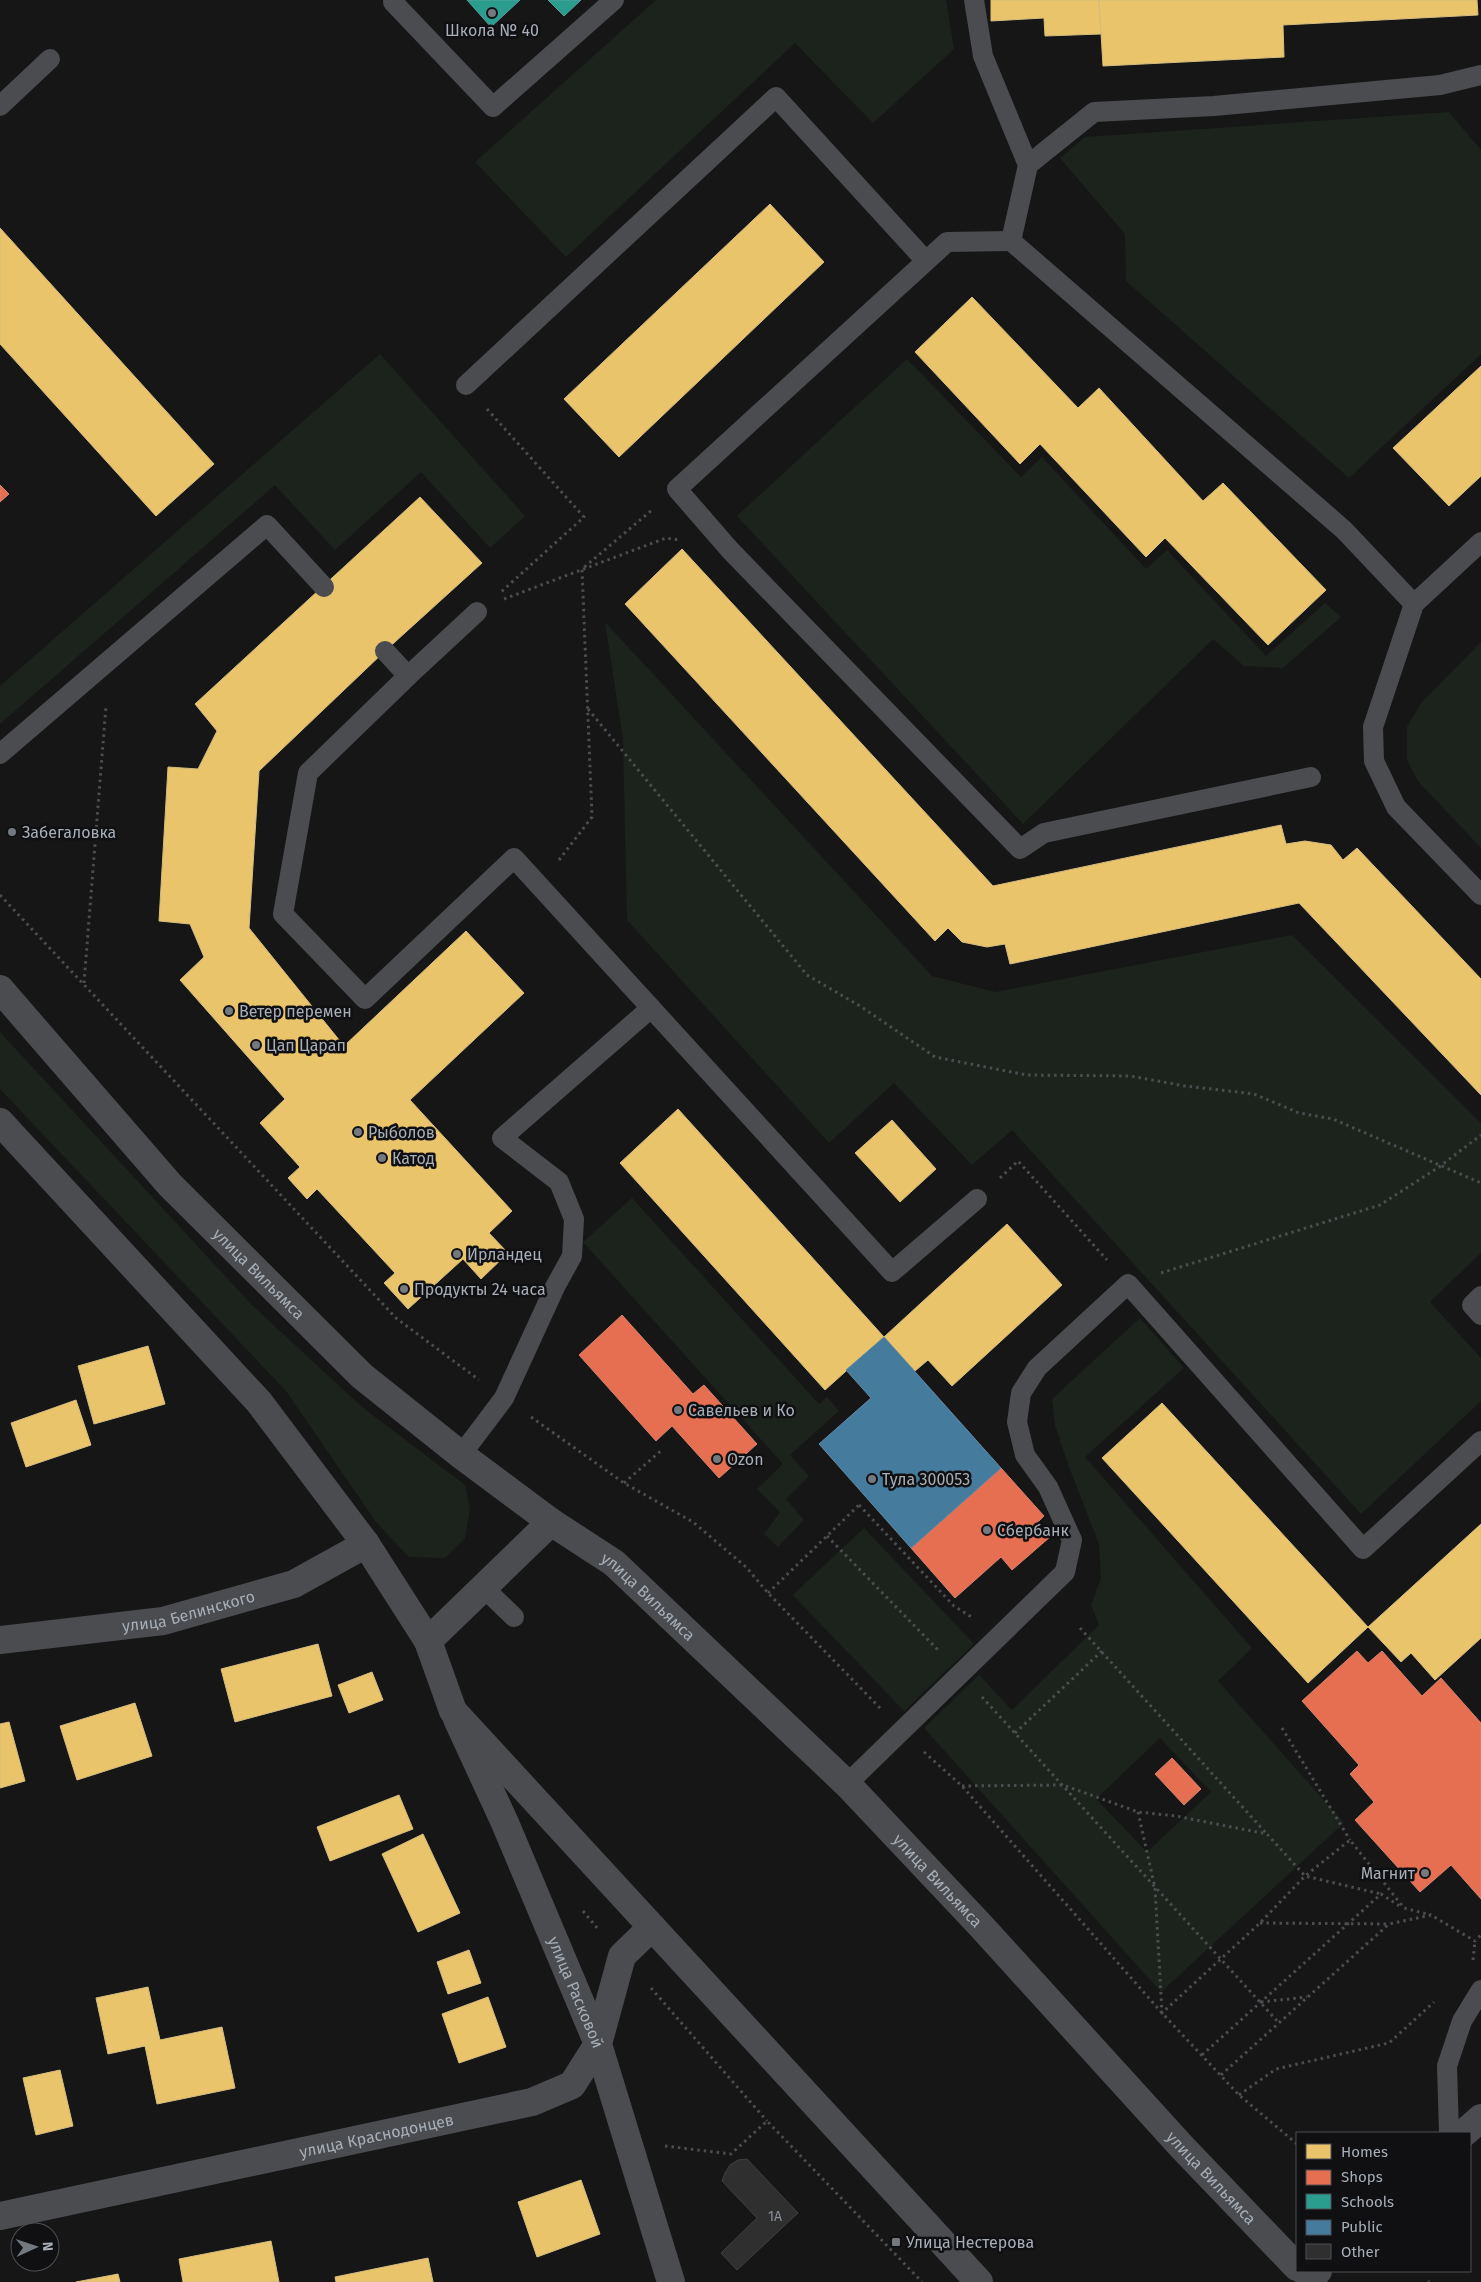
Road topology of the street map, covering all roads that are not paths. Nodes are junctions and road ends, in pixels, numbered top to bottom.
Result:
1 (614, 0) edge
2 (974, 0) edge
3 (393, 2) dead end
4 (50, 59) dead end
5 (1481, 75) edge
6 (0, 106) edge
7 (1028, 165) junction
8 (1010, 241) junction
9 (925, 260) junction
10 (466, 385) road end
11 (1481, 542) edge
12 (324, 587) dead end
13 (1414, 604) junction
14 (480, 610) road end
15 (385, 651) dead end
16 (408, 676) junction
17 (0, 754) edge
18 (1311, 778) dead end
19 (1481, 895) edge
20 (0, 988) edge
21 (650, 1008) junction
22 (0, 1122) edge
23 (977, 1199) road end
24 (1481, 1296) edge
25 (1481, 1315) edge
26 (1481, 1441) edge
27 (460, 1455) junction
28 (551, 1522) junction
29 (366, 1544) junction
30 (485, 1588) junction
31 (514, 1617) dead end
32 (0, 1640) edge
33 (428, 1641) junction
34 (453, 1711) junction
35 (847, 1784) junction
36 (652, 1927) junction
37 (1481, 1990) edge
38 (598, 2044) junction
39 (1481, 2118) edge
40 (1449, 2132) edge
41 (1465, 2132) edge
42 (0, 2216) edge
43 (1296, 2263) edge
44 (670, 2282) edge
45 (979, 2282) edge

1 - 3 lane
2 - 7 lane
4 - 6 lane
5 - 7 lane
7 - 8 lane
8 - 9 lane
8 - 13 lane
9 - 10 lane
9 - 18 lane
11 - 13 lane
12 - 17 lane
13 - 19 lane
14 - 16 lane
15 - 16 lane
16 - 21 lane
20 - 27 street, улица Вильямса
21 - 23 lane
21 - 27 lane
22 - 29 street
24 - 25 lane
26 - 35 lane
27 - 28 street, улица Вильямса
28 - 30 street
28 - 35 street, улица Вильямса
29 - 32 street, улица Белинского
29 - 33 street
30 - 31 lane
30 - 33 street
33 - 34 street
34 - 36 street
34 - 38 street, улица Расковой
35 - 43 street, улица Вильямса
36 - 38 street, улица Краснодонцев
36 - 45 street
37 - 40 lane
38 - 42 street, улица Краснодонцев
38 - 44 street, улица Расковой
39 - 41 street

